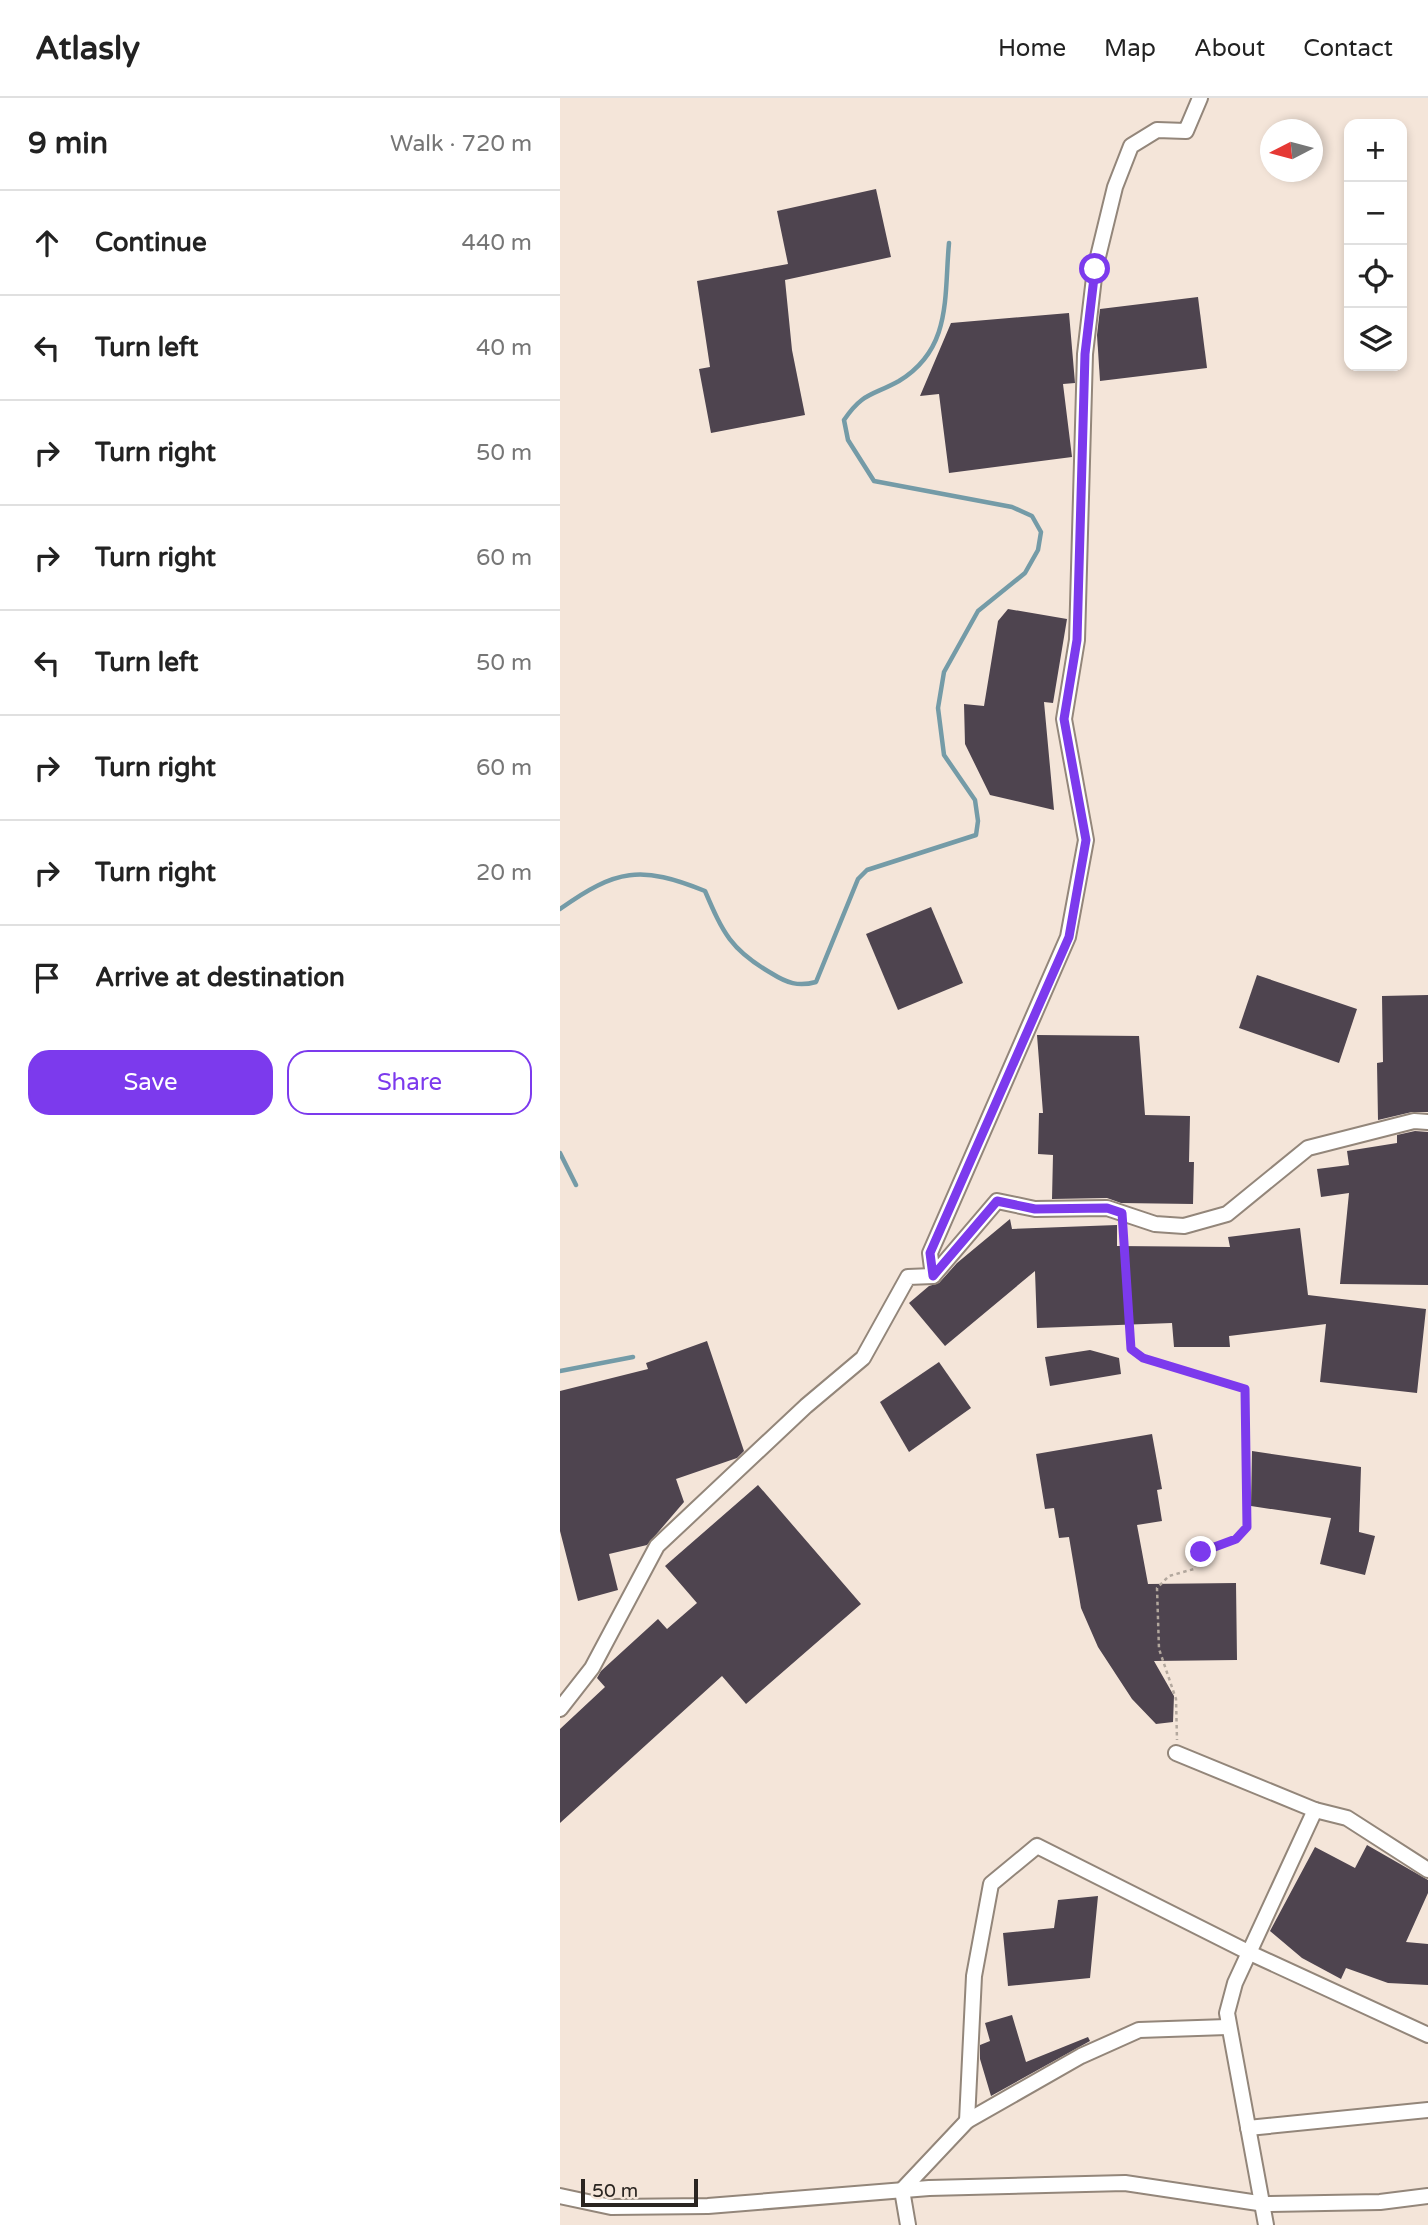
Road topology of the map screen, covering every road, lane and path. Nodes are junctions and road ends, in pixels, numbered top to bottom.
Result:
1 (1200, 98) edge
2 (1428, 1122) edge
3 (1122, 1213) junction
4 (933, 1276) junction
5 (560, 1709) edge
6 (1176, 1753) joint
7 (1315, 1810) junction
8 (1428, 1870) edge
9 (1250, 1953) junction
10 (1227, 2027) junction
11 (1428, 2035) edge
12 (1428, 2110) edge
13 (967, 2121) junction
14 (1248, 2128) junction
15 (902, 2190) junction
16 (560, 2196) edge
17 (1428, 2196) edge
18 (1265, 2204) junction
19 (908, 2225) edge
20 (1266, 2225) edge

1 - 4 street
2 - 3 street
3 - 4 street
3 - 6 path
4 - 5 street
6 - 7 street
7 - 8 street
7 - 9 street
9 - 10 street
9 - 11 street
9 - 13 street
10 - 13 street
10 - 14 street
12 - 14 street
13 - 15 street
14 - 18 street
15 - 16 street
15 - 18 street
15 - 19 street
17 - 18 street
18 - 20 street

